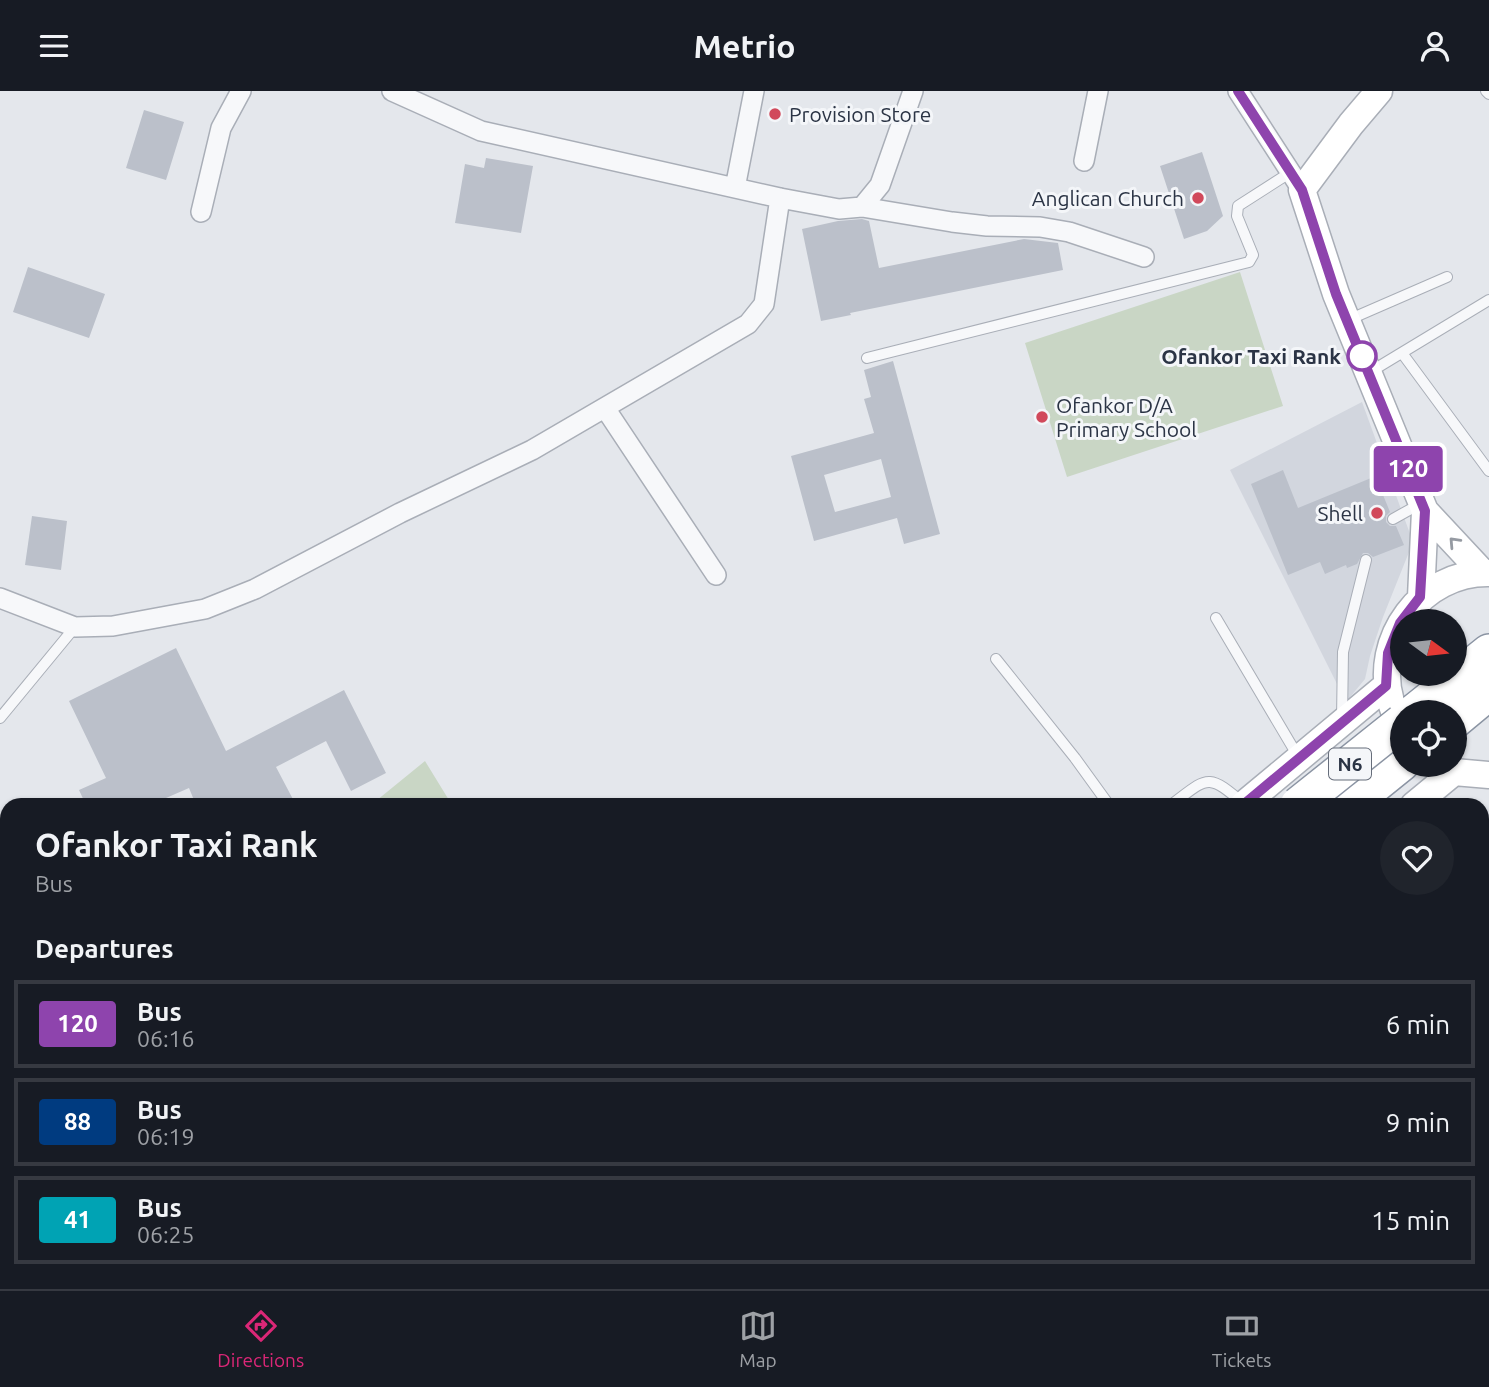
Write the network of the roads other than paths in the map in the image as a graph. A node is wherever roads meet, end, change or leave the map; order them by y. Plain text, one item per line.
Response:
1 (241, 91) edge
2 (392, 91) edge
3 (754, 91) edge
4 (913, 91) edge
5 (1098, 91) edge
6 (1238, 91) edge
7 (1379, 91) edge
8 (1084, 161) dead end
9 (1296, 181) junction
10 (735, 188) junction
11 (780, 198) junction
12 (862, 207) junction
13 (201, 212) dead end
14 (1144, 257) dead end
15 (1447, 277) dead end
16 (1489, 300) edge
17 (1348, 320) junction
18 (1402, 353) junction
19 (867, 358) dead end
20 (1369, 373) junction
21 (605, 408) junction
22 (1408, 467) junction
23 (1489, 471) edge
24 (1379, 483) dead end
25 (1423, 507) junction
26 (1393, 519) dead end
27 (1366, 560) dead end
28 (1486, 573) edge
29 (716, 575) dead end
30 (1420, 597) junction
31 (0, 598) edge
32 (1216, 618) dead end
33 (75, 627) junction
34 (1489, 652) edge
35 (996, 659) dead end
36 (1386, 686) junction
37 (1489, 692) edge
38 (1390, 700) edge
39 (1429, 700) edge
40 (1467, 710) edge
41 (0, 718) edge
42 (1342, 723) junction
43 (1390, 734) edge
44 (1299, 759) junction
45 (1467, 771) edge
46 (1390, 773) edge
47 (1489, 775) edge
48 (1439, 777) edge
49 (1104, 798) edge
50 (1180, 798) edge
51 (1236, 798) edge
52 (1252, 798) edge
53 (1307, 798) edge
54 (1359, 798) edge
55 (1420, 798) edge

1 - 13 street
2 - 10 street
3 - 10 street
4 - 12 street
5 - 8 street
6 - 9 street
7 - 9 main road
9 - 17 main road
9 - 19 lane
10 - 11 street
11 - 12 street
11 - 21 street
12 - 14 street
15 - 17 lane
16 - 18 lane
17 - 20 main road
18 - 20 lane
18 - 23 lane
20 - 22 main road
21 - 29 street
21 - 33 street
22 - 24 lane
22 - 25 main road
25 - 26 lane
28 -> 25 main road
25 - 30 main road
27 - 42 lane
28 - 30 main road
30 - 36 main road
31 - 33 street
32 - 44 lane
33 - 41 lane
34 - 39 highway
35 - 49 lane
36 - 38 main road
36 - 42 main road
37 - 40 highway
42 - 44 main road
43 - 53 highway, N6, bridge
44 - 52 main road
45 - 47 main road
46 - 54 highway, N6
48 - 55 main road
50 - 51 lane

